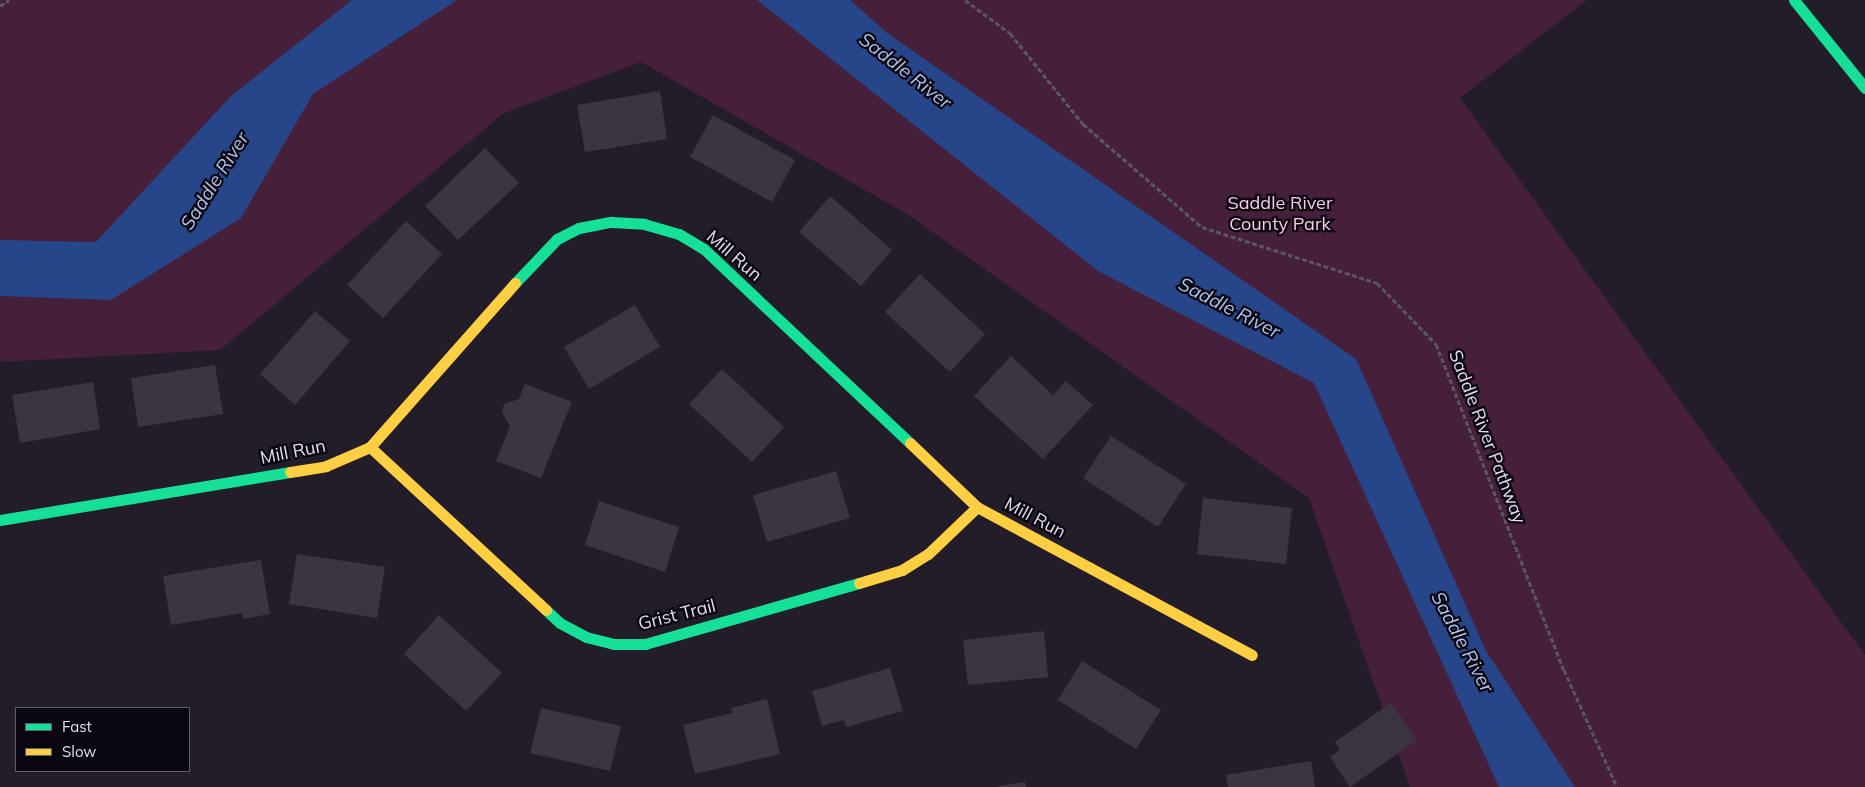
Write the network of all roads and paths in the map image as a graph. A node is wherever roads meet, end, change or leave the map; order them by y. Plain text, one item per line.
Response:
1 (9, 0) edge
2 (965, 0) edge
3 (1794, 0) edge
4 (0, 6) edge
5 (1865, 88) edge
6 (370, 447) junction
7 (977, 507) junction
8 (0, 520) edge
9 (1252, 655) dead end
10 (1617, 787) edge

1 - 4 path
2 - 10 path, Saddle River Pathway
3 - 5 street
6 - 7 street, Grist Trail
6 - 7 street, Mill Run
6 - 8 street, Mill Run
7 - 9 street, Mill Run

